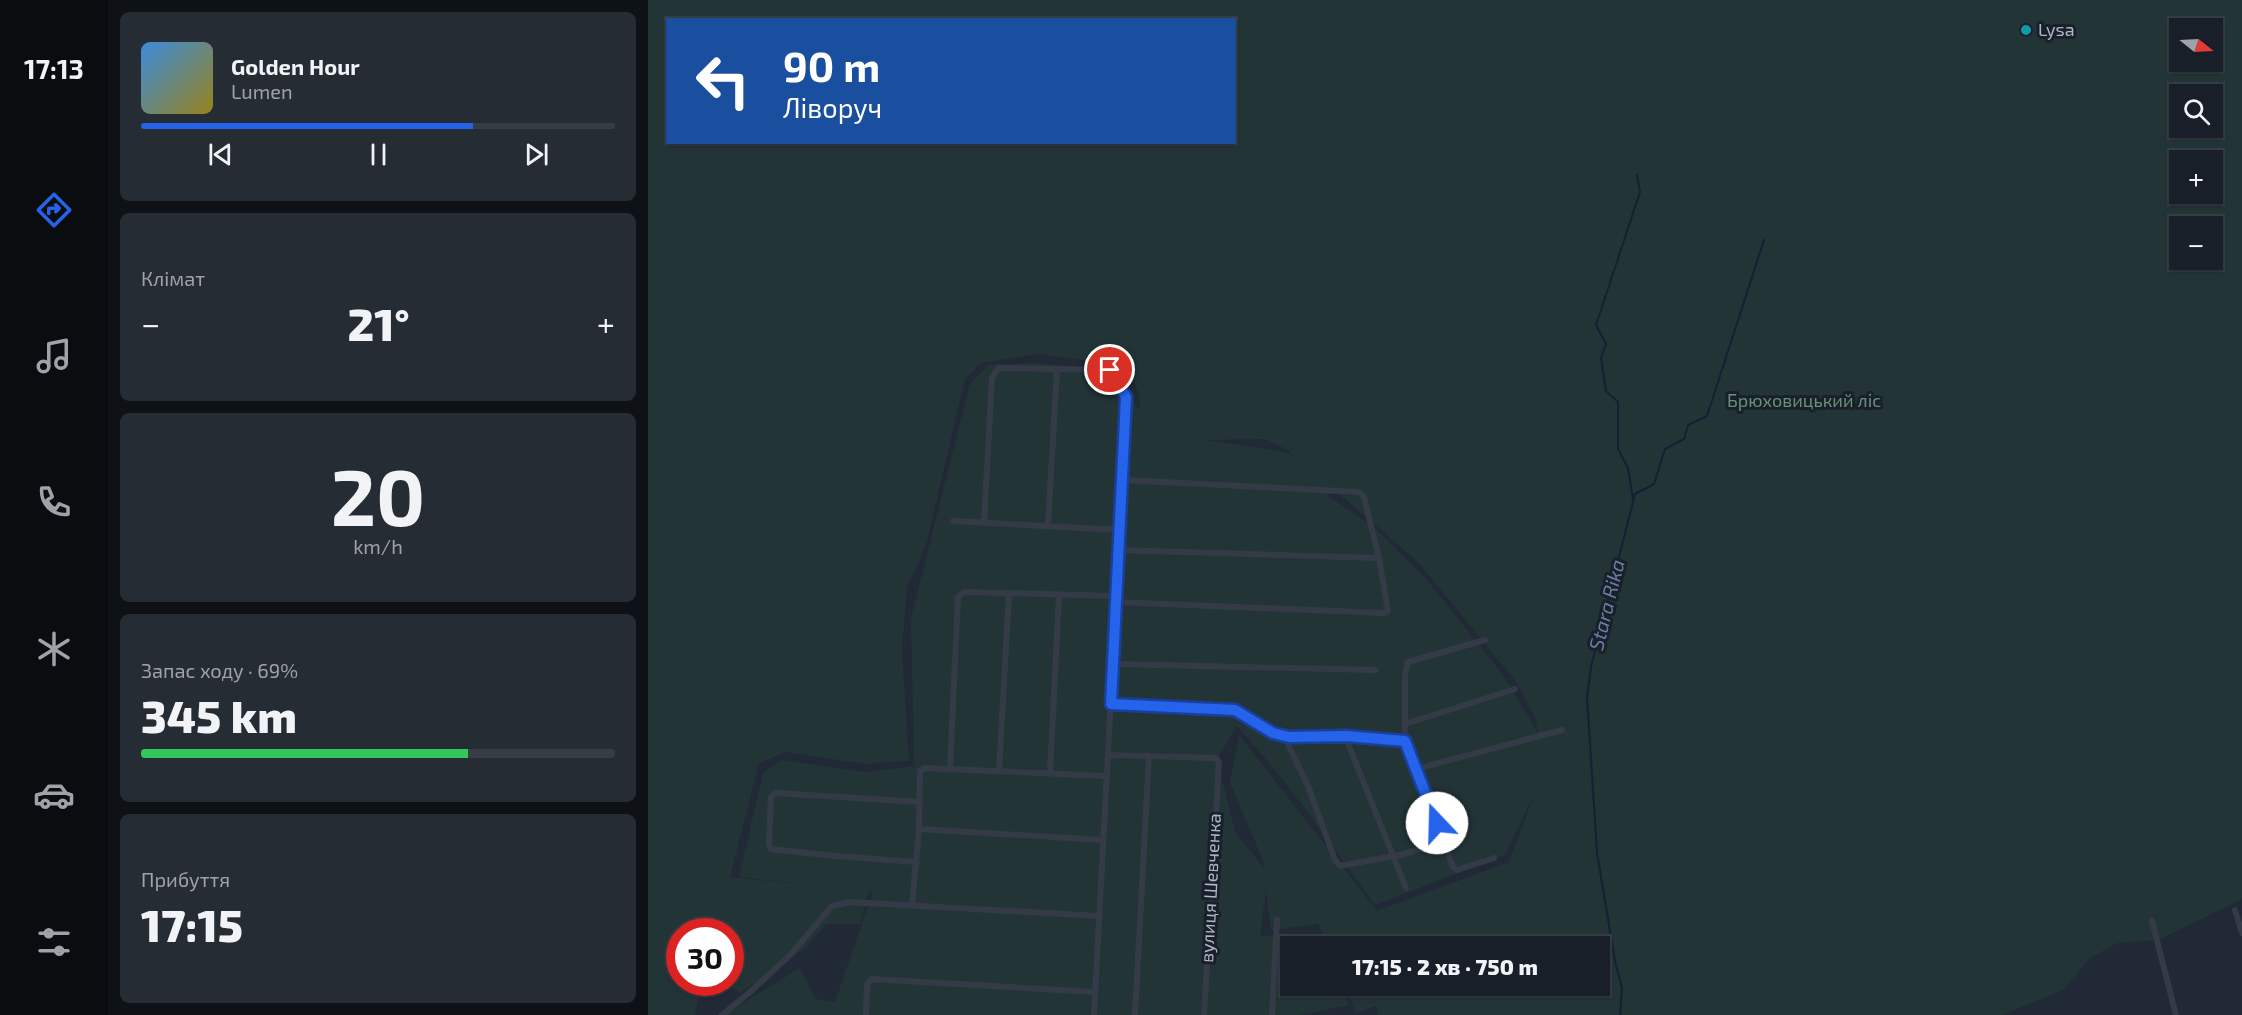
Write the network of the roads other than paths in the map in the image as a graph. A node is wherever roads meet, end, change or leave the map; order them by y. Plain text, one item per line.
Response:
1 (1057, 369) junction
2 (1122, 480) junction
3 (953, 521) dead end
4 (984, 523) junction
5 (1048, 526) junction
6 (1120, 530) junction
7 (1119, 550) junction
8 (1379, 558) junction
9 (1009, 594) junction
10 (1059, 596) junction
11 (1116, 599) junction
12 (1485, 640) dead end
13 (1113, 663) junction
14 (1376, 670) dead end
15 (1515, 689) dead end
16 (1111, 704) junction
17 (1405, 724) junction
18 (1562, 730) dead end
19 (1284, 736) junction
20 (1346, 736) junction
21 (1405, 741) junction
22 (1108, 755) junction
23 (1149, 756) junction
24 (950, 768) junction
25 (1416, 769) junction
26 (999, 771) junction
27 (1050, 773) junction
28 (1107, 776) junction
29 (920, 802) junction
30 (919, 829) junction
31 (1103, 840) junction
32 (1444, 842) junction
33 (1393, 856) junction
34 (1494, 858) dead end
35 (917, 862) junction
36 (1406, 888) dead end
37 (912, 905) junction
38 (2235, 910) dead end
39 (1099, 916) junction
40 (1277, 920) dead end
41 (2152, 921) dead end
42 (2242, 933) edge
43 (1095, 992) junction
44 (722, 1015) edge
45 (866, 1015) edge
46 (1094, 1015) edge
47 (1135, 1015) edge
48 (1204, 1015) edge
49 (1272, 1015) edge
50 (2176, 1015) edge

1 - 2 street
1 - 4 street
1 - 5 street
2 - 6 street
2 - 8 street
3 - 4 street
4 - 5 street
5 - 6 street
6 - 7 street
7 - 8 street
7 - 11 street
8 - 11 street
9 - 10 street
9 - 24 street
9 - 26 street
10 - 11 street
10 - 27 street
11 - 13 street
12 - 17 street
13 - 14 street
13 - 16 street
15 - 17 street
16 - 19 street
16 - 22 street
17 - 21 street
18 - 25 street
19 - 20 street
19 - 33 street
20 - 21 street
20 - 33 street
21 - 25 street
22 - 23 street
22 - 28 street
23 - 47 street
23 - 48 street, вулиця Шевченка
24 - 26 street
24 - 29 street
25 - 32 street
26 - 27 street
27 - 28 street
28 - 31 street
29 - 30 street
29 - 35 street
30 - 31 street
30 - 35 street
31 - 39 street
32 - 33 street
32 - 34 street
33 - 36 street
35 - 37 street
37 - 39 street
37 - 44 street
38 - 42 street
39 - 43 street
40 - 49 street
41 - 50 street
43 - 45 street
43 - 46 street

